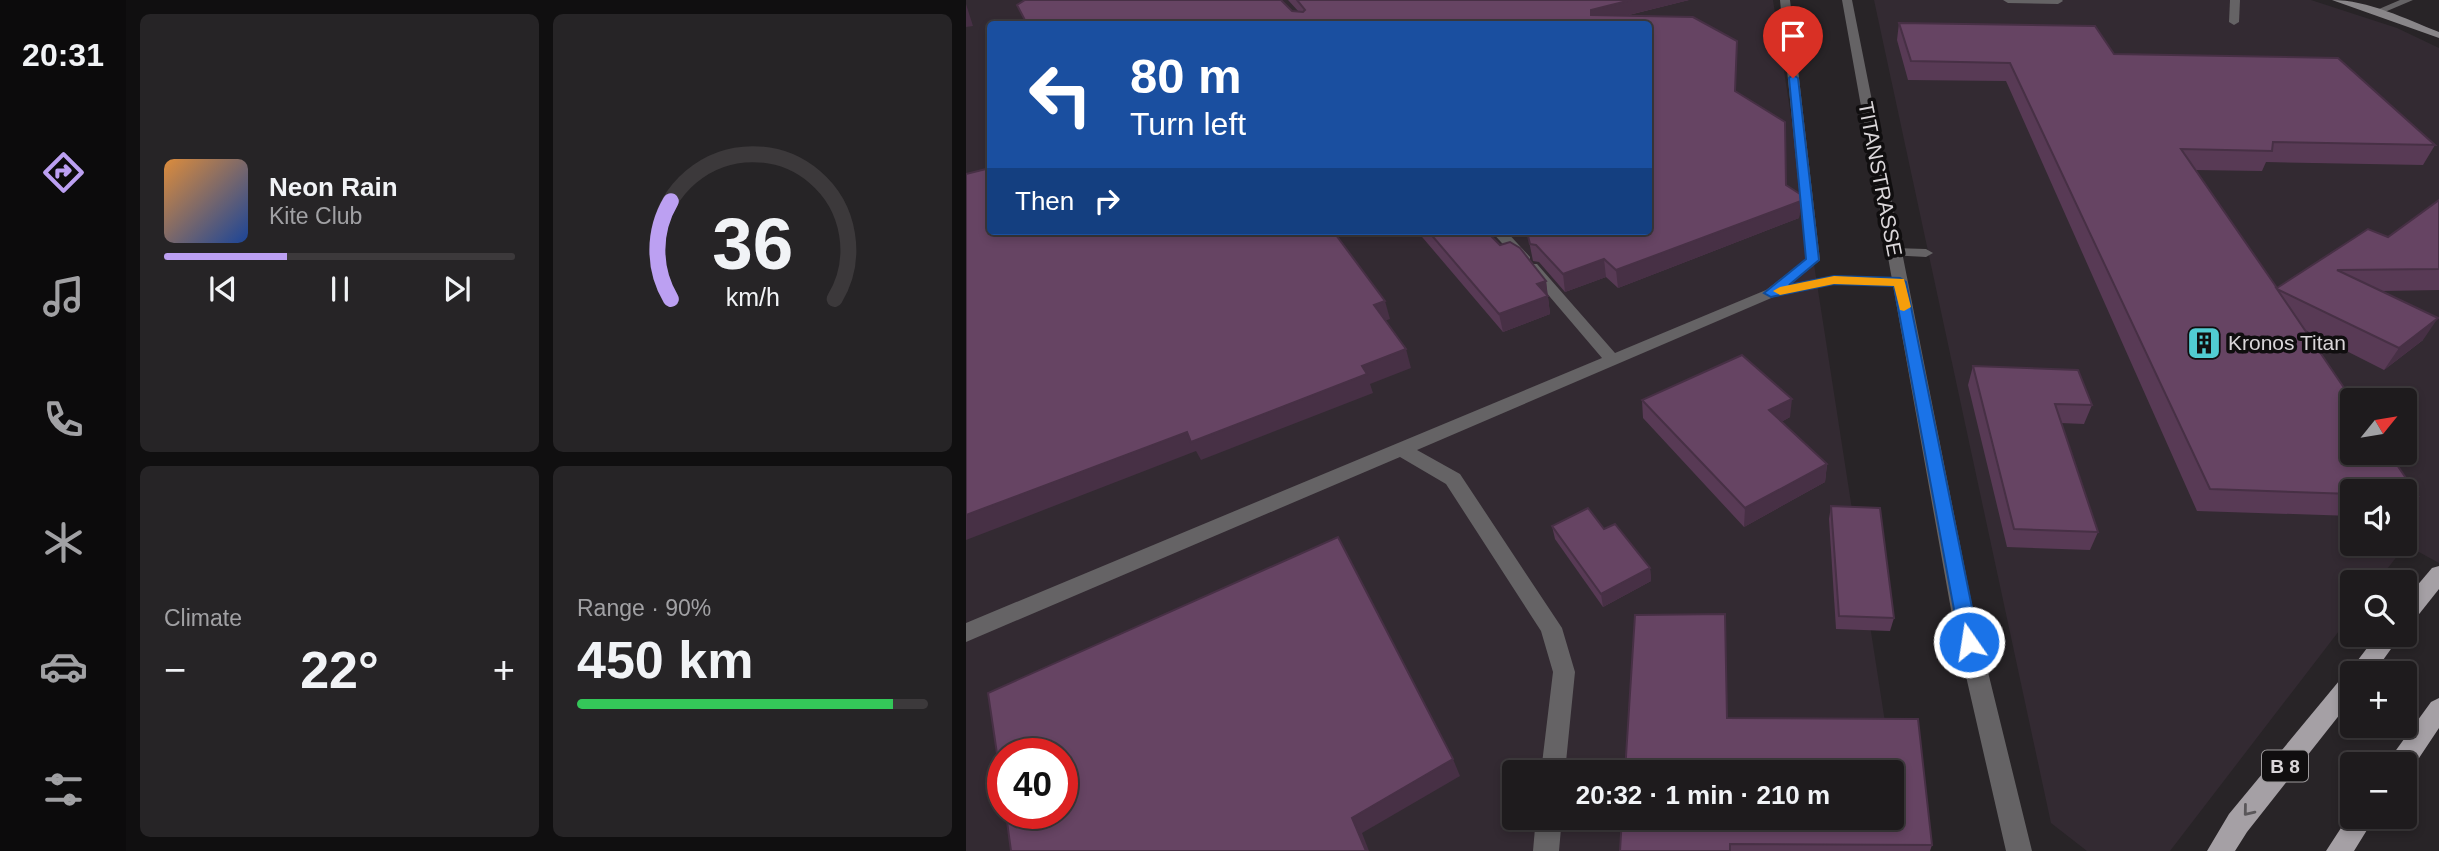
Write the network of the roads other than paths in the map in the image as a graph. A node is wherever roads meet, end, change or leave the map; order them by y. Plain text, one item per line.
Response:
1 (1785, 0) edge
2 (1847, 0) edge
3 (2008, 0) edge
4 (2235, 0) edge
5 (2337, 0) edge
6 (2367, 0) edge
7 (2408, 0) edge
8 (2058, 1) edge
9 (2390, 8) junction
10 (2377, 12) junction
11 (2234, 22) dead end
12 (2439, 24) edge
13 (2439, 34) edge
14 (1502, 235) edge
15 (1894, 252) junction
16 (1926, 253) dead end
17 (1900, 282) junction
18 (1771, 293) junction
19 (1613, 360) junction
20 (1402, 450) junction
21 (2439, 574) edge
22 (2417, 601) edge
23 (966, 633) edge
24 (2380, 647) edge
25 (2369, 661) edge
26 (2340, 697) edge
27 (2439, 709) edge
28 (2409, 752) edge
29 (1554, 760) edge
30 (2355, 829) edge
31 (1548, 830) edge
32 (1546, 851) edge
33 (2019, 851) edge
34 (2220, 851) edge
35 (2339, 851) edge

1 - 18 street
2 - 15 street, TITANSTRASSE
3 - 8 street
4 - 11 street
5 - 10 main road
6 - 9 main road
7 - 9 street
9 - 10 street
9 - 12 main road
10 - 13 main road
14 - 19 street
15 - 16 street
15 - 17 street, TITANSTRASSE
17 - 18 street
17 - 33 street, TITANSTRASSE
18 - 19 street
19 - 20 street
20 - 23 street
20 - 29 street
21 - 22 main road
24 - 25 main road
26 -> 34 main road, B 8
27 - 28 main road
30 - 35 main road
31 - 32 street

